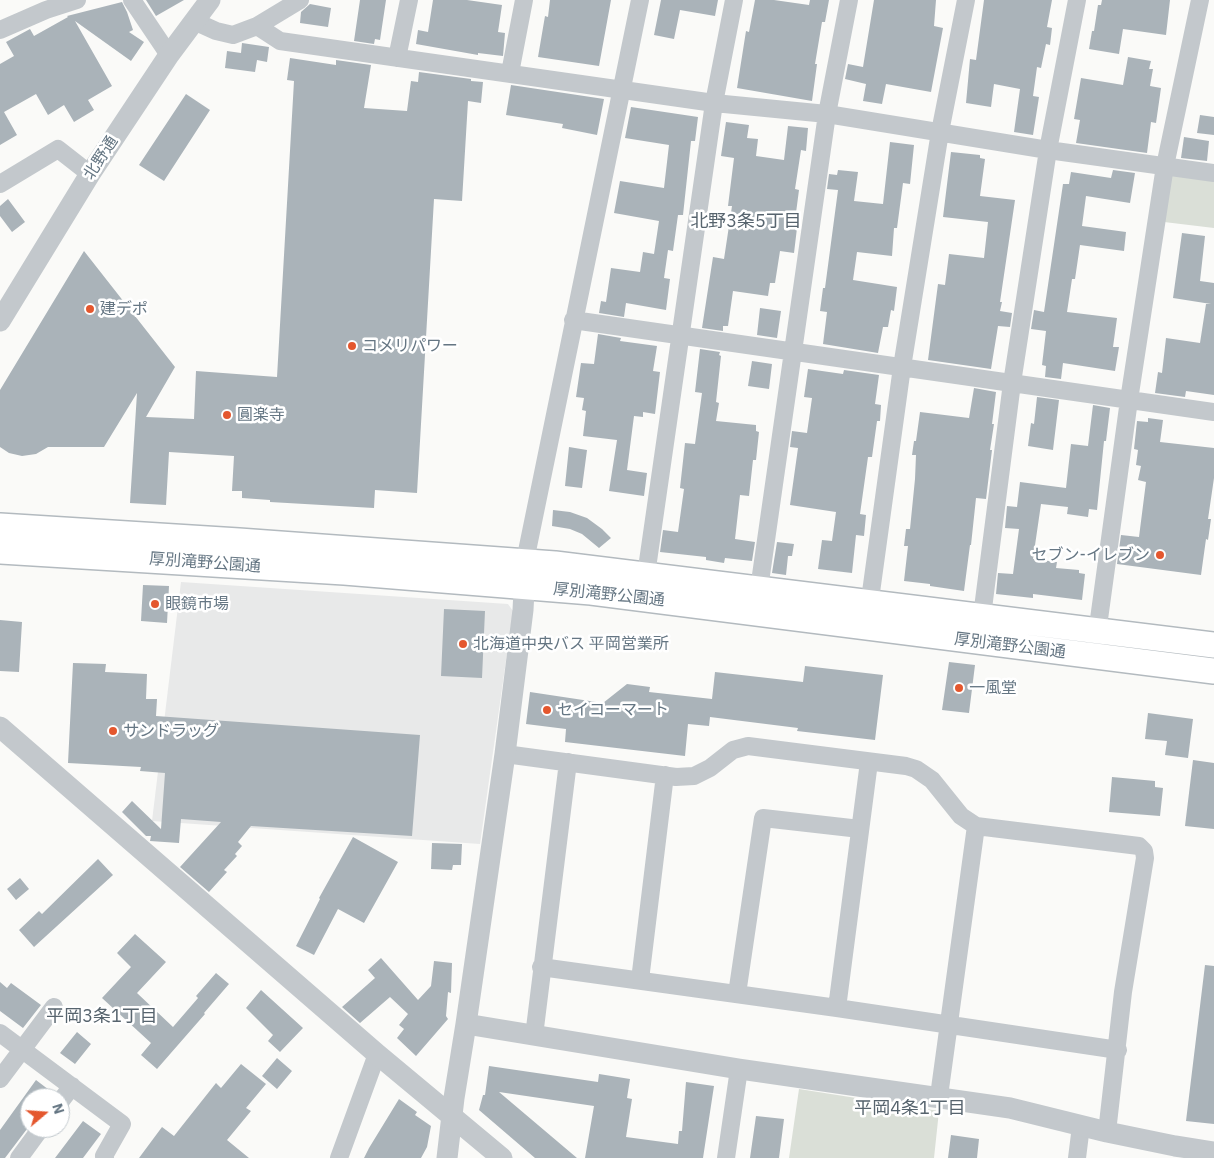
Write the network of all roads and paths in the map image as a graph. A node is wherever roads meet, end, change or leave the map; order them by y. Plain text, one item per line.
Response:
1 (77, 0) edge
2 (132, 0) edge
3 (210, 0) edge
4 (300, 0) edge
5 (409, 0) edge
6 (524, 0) edge
7 (640, 0) edge
8 (734, 0) edge
9 (849, 0) edge
10 (966, 0) edge
11 (1077, 0) edge
12 (1200, 0) edge
13 (44, 5) edge
14 (194, 22) junction
15 (257, 26) junction
16 (0, 30) edge
17 (169, 55) junction
18 (397, 58) junction
19 (510, 73) junction
20 (622, 90) junction
21 (714, 103) junction
22 (827, 114) junction
23 (940, 132) junction
24 (1048, 150) junction
25 (1165, 166) junction
26 (1214, 173) edge
27 (90, 174) junction
28 (0, 184) edge
29 (573, 320) junction
30 (0, 322) edge
31 (680, 336) junction
32 (793, 352) junction
33 (902, 367) junction
34 (1012, 383) junction
35 (1129, 400) junction
36 (1214, 412) edge
37 (0, 526) edge
38 (0, 551) edge
39 (425, 554) junction
40 (525, 561) junction
41 (646, 575) junction
42 (424, 578) junction
43 (524, 586) junction
44 (759, 589) junction
45 (869, 603) junction
46 (982, 616) junction
47 (867, 628) junction
48 (1098, 631) junction
49 (1214, 645) edge
50 (1093, 656) junction
51 (1214, 670) edge
52 (0, 727) edge
53 (505, 754) junction
54 (568, 762) junction
55 (869, 762) junction
56 (665, 775) junction
57 (976, 826) junction
58 (860, 829) junction
59 (541, 967) junction
60 (640, 980) junction
61 (737, 994) junction
62 (54, 1007) dead end
63 (837, 1008) junction
64 (466, 1024) junction
65 (949, 1026) junction
66 (0, 1033) edge
67 (534, 1036) junction
68 (21, 1049) junction
69 (1118, 1050) junction
70 (377, 1054) junction
71 (738, 1069) junction
72 (0, 1079) edge
73 (72, 1086) junction
74 (70, 1089) edge
75 (939, 1096) junction
76 (452, 1115) junction
77 (1081, 1126) junction
78 (1107, 1132) junction
79 (34, 1138) edge
80 (1174, 1152) edge
81 (1214, 1152) edge
82 (19, 1158) edge
83 (106, 1158) edge
84 (339, 1158) edge
85 (447, 1158) edge
86 (502, 1158) edge
87 (726, 1158) edge
88 (1076, 1158) edge

1 - 13 street
2 - 17 street
3 - 14 street, 北野通
4 - 15 street
5 - 18 street
6 - 19 street
7 - 20 street
8 - 21 street
9 - 22 street
10 - 23 street
11 - 24 street
12 - 25 street
13 - 16 street
14 - 15 street
14 - 17 street, 北野通
15 - 18 street
17 - 27 street, 北野通
18 - 19 street
19 - 20 street
20 - 21 street
20 - 29 street
21 - 22 street
21 - 31 street
22 - 23 street
22 - 32 street
23 - 24 street
23 - 33 street
24 - 25 street
24 - 34 street
25 - 26 street
25 - 35 street
27 - 28 street
27 - 30 street, 北野通
29 - 31 street
29 - 40 street
31 - 32 street
31 - 41 street
32 - 33 street
32 - 44 street
33 - 34 street
33 - 45 street
34 - 35 street
34 - 46 street
35 - 36 street
35 - 48 street
37 - 39 main road, 厚別滝野公園通
38 - 42 main road, 厚別滝野公園通
39 - 40 main road, 厚別滝野公園通
39 - 42 main road
40 - 41 main road, 厚別滝野公園通
40 - 43 street
41 - 44 main road, 厚別滝野公園通
42 - 43 main road, 厚別滝野公園通
43 - 47 main road, 厚別滝野公園通
43 - 53 street
44 - 45 main road, 厚別滝野公園通
45 - 46 main road, 厚別滝野公園通
45 - 47 street
46 - 48 main road, 厚別滝野公園通
47 - 50 main road, 厚別滝野公園通
48 - 49 main road, 厚別滝野公園通
48 - 50 street
50 - 51 main road, 厚別滝野公園通
52 - 70 street
53 - 54 street
53 - 64 street
54 - 56 street
54 - 59 street
55 - 56 street
55 - 57 street
55 - 58 street
56 - 60 street
57 - 65 street
57 - 69 street
58 - 61 street
58 - 63 street
59 - 60 street
59 - 67 street
60 - 61 street
61 - 63 street
62 - 68 street
63 - 65 street
64 - 67 street
64 - 76 street
65 - 69 street
65 - 75 street
66 - 68 street
67 - 71 street
68 - 72 street
68 - 73 street
69 - 78 street
70 - 76 street
70 - 84 street
71 - 75 street
71 - 87 street
73 - 74 street
73 - 83 street
75 - 77 street
76 - 85 street
76 - 86 street
77 - 78 street
77 - 88 street
78 - 80 street
79 - 82 street
80 - 81 street

